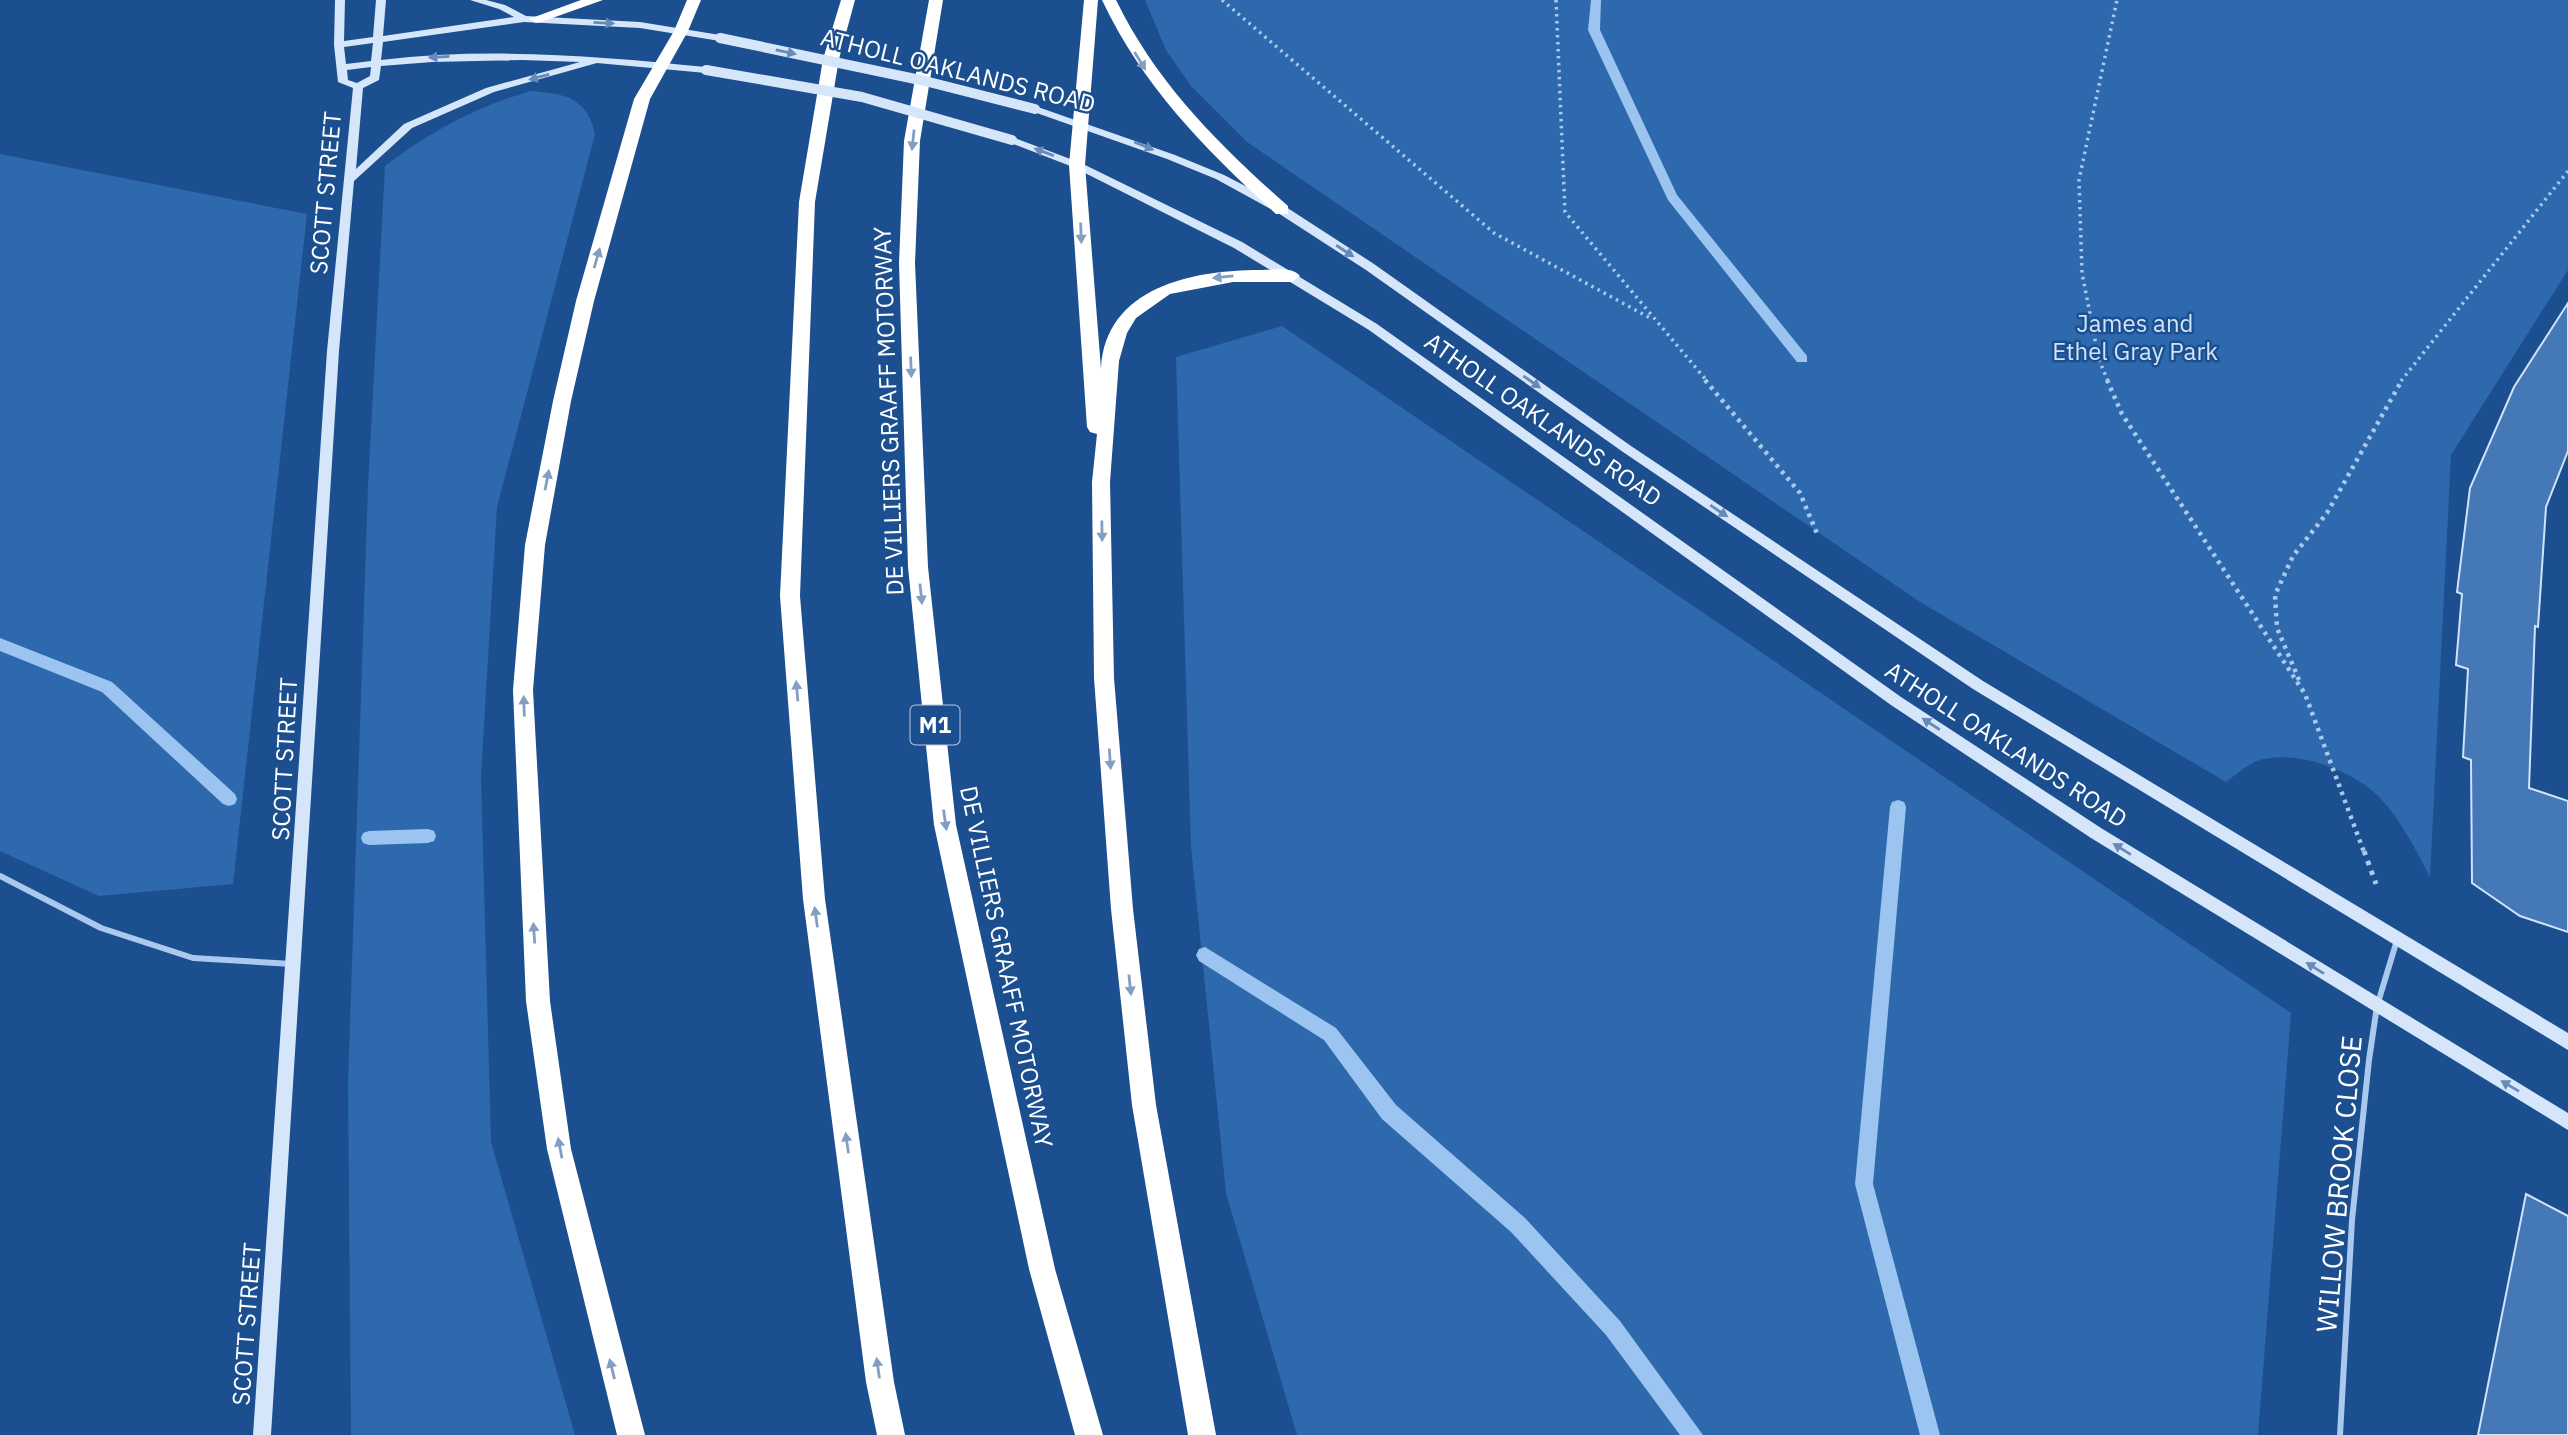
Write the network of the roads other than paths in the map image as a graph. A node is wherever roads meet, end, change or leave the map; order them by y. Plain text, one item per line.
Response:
1 (340, 0) edge
2 (381, 0) edge
3 (475, 0) edge
4 (596, 0) edge
5 (694, 0) edge
6 (848, 0) edge
7 (936, 0) edge
8 (1091, 0) edge
9 (1109, 0) edge
10 (530, 19) junction
11 (681, 31) junction
12 (380, 38) junction
13 (339, 45) junction
14 (605, 59) junction
15 (378, 62) junction
16 (660, 65) junction
17 (341, 68) junction
18 (358, 86) junction
19 (1080, 123) junction
20 (1077, 165) junction
21 (352, 178) junction
22 (1282, 210) junction
23 (1292, 276) junction
24 (1101, 482) junction
25 (0, 876) edge
26 (2397, 940) junction
27 (296, 964) junction
28 (2377, 1006) junction
29 (2568, 1042) edge
30 (2568, 1122) edge
31 (262, 1435) edge
32 (631, 1435) edge
33 (891, 1435) edge
34 (1089, 1435) edge
35 (1202, 1435) edge
36 (2340, 1435) edge

1 - 13 street
2 - 12 street
3 - 10 street
4 - 10 highway
5 - 11 highway
33 -> 6 highway
7 -> 34 highway, DE VILLIERS GRAAFF MOTORWAY / M1
8 - 19 highway
9 -> 22 highway
10 -> 11 street, ATHOLL OAKLANDS ROAD
10 - 12 street, ATHOLL OAKLANDS ROAD
11 - 16 highway
11 -> 19 street, ATHOLL OAKLANDS ROAD, bridge
12 - 13 street, ATHOLL OAKLANDS ROAD
12 - 15 street
13 - 17 street
14 -> 15 street, ATHOLL OAKLANDS ROAD
14 - 16 street, ATHOLL OAKLANDS ROAD
14 -> 21 street
15 - 17 street, ATHOLL OAKLANDS ROAD
15 - 18 street, SCOTT STREET
20 -> 16 street, ATHOLL OAKLANDS ROAD, bridge
32 -> 16 highway
17 - 18 street, SCOTT STREET
18 - 21 street, SCOTT STREET
19 - 20 highway
19 -> 22 street, ATHOLL OAKLANDS ROAD
20 - 23 street, ATHOLL OAKLANDS ROAD
20 -> 24 highway
21 - 27 street, SCOTT STREET
22 -> 26 street, ATHOLL OAKLANDS ROAD
23 -> 24 highway
28 -> 23 street, ATHOLL OAKLANDS ROAD
24 -> 35 highway
25 - 27 lane
26 - 28 lane, WILLOW BROOK CLOSE
26 - 29 street, ATHOLL OAKLANDS ROAD
27 - 31 street, SCOTT STREET
30 -> 28 street, ATHOLL OAKLANDS ROAD
28 - 36 lane, WILLOW BROOK CLOSE

